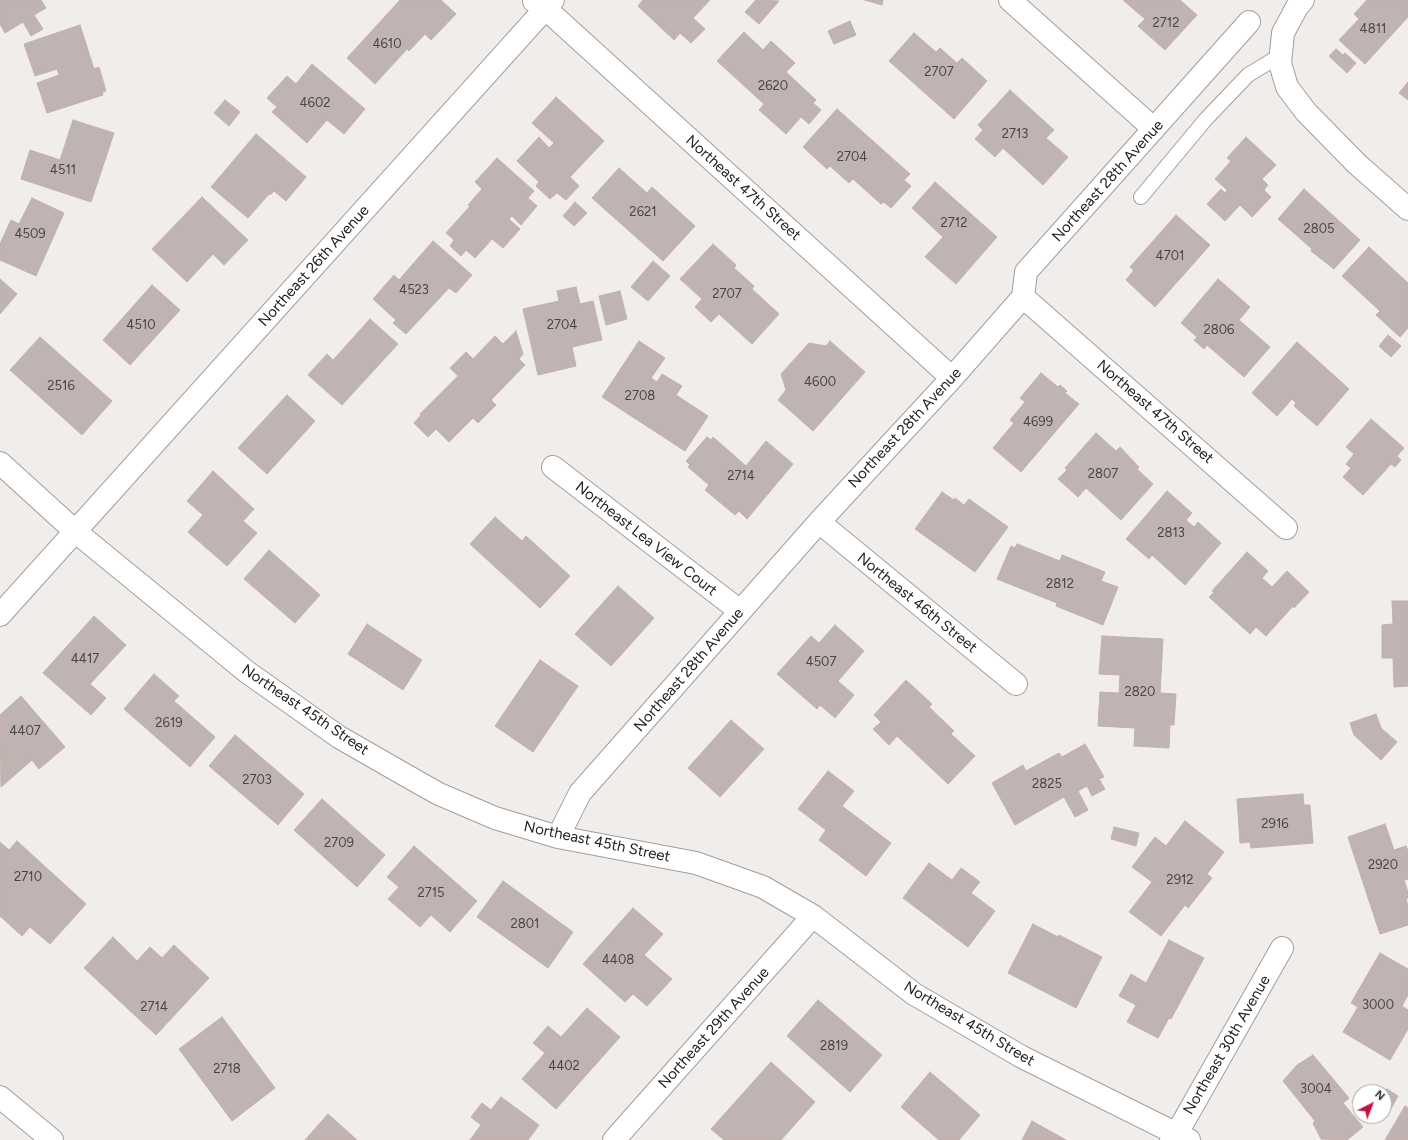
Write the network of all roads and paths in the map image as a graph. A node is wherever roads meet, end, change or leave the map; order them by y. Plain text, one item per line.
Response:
1 (1010, 0) edge
2 (1303, 0) edge
3 (543, 3) edge
4 (1249, 22) dead end
5 (1281, 59) junction
6 (1154, 129) junction
7 (1141, 197) dead end
8 (1408, 209) edge
9 (1023, 297) junction
10 (952, 378) junction
11 (0, 463) edge
12 (553, 467) dead end
13 (819, 522) junction
14 (1286, 528) dead end
15 (76, 532) junction
16 (740, 611) junction
17 (0, 615) edge
18 (1016, 684) dead end
19 (558, 837) junction
20 (814, 916) junction
21 (1282, 948) dead end
22 (0, 1097) edge
23 (1179, 1138) edge
24 (52, 1140) edge
25 (614, 1140) edge

1 - 6 street
2 - 5 street
3 - 10 street, Northeast 47th Street
3 - 15 street, Northeast 26th Avenue
4 - 6 street, Northeast 28th Avenue
5 - 7 lane
5 - 8 street
6 - 9 street, Northeast 28th Avenue
9 - 10 street, Northeast 28th Avenue
9 - 14 street, Northeast 47th Street
10 - 13 street, Northeast 28th Avenue
11 - 15 street, Northeast 45th Street
12 - 16 street, Northeast Lea View Court
13 - 16 street, Northeast 28th Avenue
13 - 18 street, Northeast 46th Street
15 - 17 street, Northeast 26th Avenue
15 - 19 street, Northeast 45th Street
16 - 19 street, Northeast 28th Avenue
19 - 20 street, Northeast 45th Street
20 - 23 street, Northeast 45th Street
20 - 25 street, Northeast 29th Avenue
21 - 23 street, Northeast 30th Avenue
22 - 24 street

